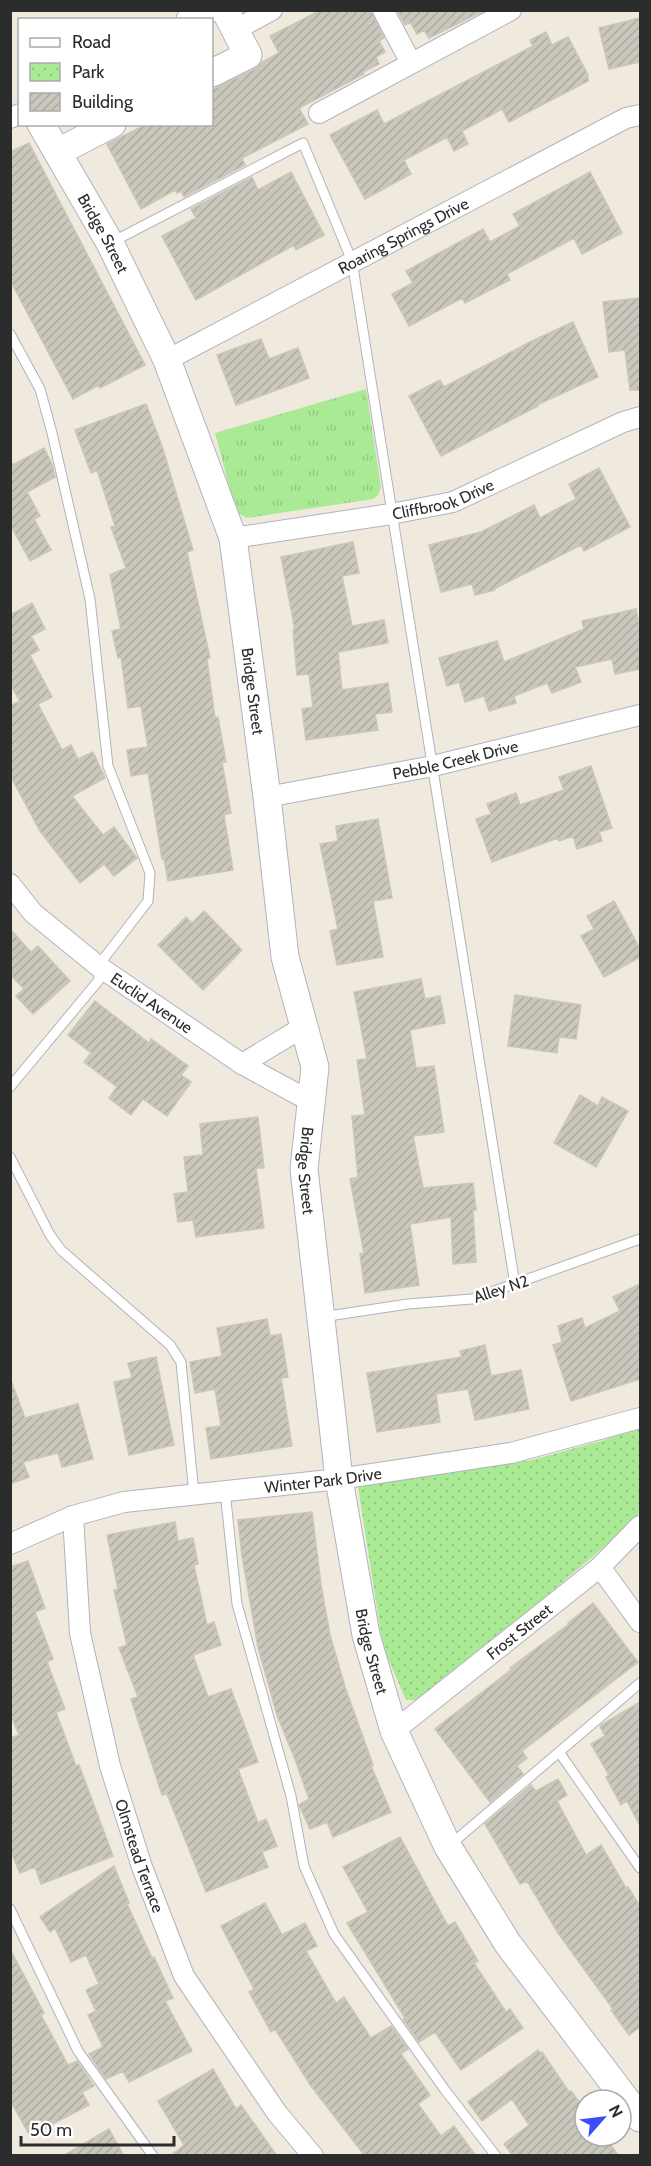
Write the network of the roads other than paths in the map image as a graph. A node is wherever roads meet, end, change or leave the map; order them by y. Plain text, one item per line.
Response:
1 (272, 10) edge
2 (383, 10) edge
3 (511, 10) edge
4 (230, 20) edge
5 (411, 63) junction
6 (213, 73) edge
7 (320, 113) dead end
8 (640, 115) edge
9 (42, 126) edge
10 (108, 126) edge
11 (58, 152) junction
12 (110, 243) junction
13 (352, 261) junction
14 (10, 334) edge
15 (167, 360) junction
16 (640, 417) edge
17 (391, 514) junction
18 (233, 538) junction
19 (640, 715) edge
20 (433, 766) junction
21 (267, 797) junction
22 (10, 884) edge
23 (98, 966) junction
24 (305, 1026) junction
25 (242, 1064) junction
26 (10, 1087) edge
27 (310, 1101) junction
28 (10, 1157) edge
29 (640, 1239) edge
30 (515, 1285) junction
31 (320, 1317) junction
32 (640, 1418) edge
33 (339, 1479) junction
34 (225, 1491) junction
35 (195, 1494) junction
36 (73, 1516) junction
37 (640, 1526) edge
38 (10, 1544) edge
39 (600, 1567) junction
40 (640, 1622) edge
41 (640, 1683) edge
42 (394, 1731) junction
43 (559, 1752) junction
44 (448, 1847) junction
45 (640, 1868) edge
46 (10, 1910) edge
47 (640, 2118) edge
48 (153, 2156) edge
49 (313, 2156) edge
50 (496, 2156) edge

1 - 4 street
2 - 5 street
3 - 5 street
4 - 6 street
5 - 7 street
8 - 13 street, Roaring Springs Drive
9 - 11 street, Bridge Street
10 - 11 street
11 - 12 street, Bridge Street
12 - 13 lane
12 - 15 street, Bridge Street
13 - 15 street, Roaring Springs Drive
13 - 17 lane
14 - 23 lane
15 - 18 street, Bridge Street
16 - 17 street, Cliffbrook Drive
17 - 18 street, Cliffbrook Drive
17 - 20 lane
18 - 21 street, Bridge Street
19 - 20 street, Pebble Creek Drive
20 - 21 street, Pebble Creek Drive
20 - 30 lane
21 - 24 street, Bridge Street
22 - 23 street, Euclid Avenue
23 - 25 street, Euclid Avenue
23 - 26 lane
24 - 25 street
24 - 27 street, Bridge Street
25 - 27 street, Euclid Avenue
27 - 31 street, Bridge Street
28 - 35 lane
29 - 30 lane, Alley N2
30 - 31 lane, Alley N2
31 - 33 street, Bridge Street
32 - 33 street, Winter Park Drive
33 - 34 street, Winter Park Drive
33 - 42 street, Bridge Street
34 - 35 street, Winter Park Drive
34 - 50 lane
35 - 36 street, Winter Park Drive
36 - 38 street, Winter Park Drive
36 - 49 street, Olmstead Terrace
37 - 39 street, Frost Street
39 - 40 street
39 - 42 street, Frost Street
41 - 43 lane
42 - 44 street, Bridge Street
43 - 44 lane
43 - 45 lane
44 - 47 street, Bridge Street
46 - 48 lane

